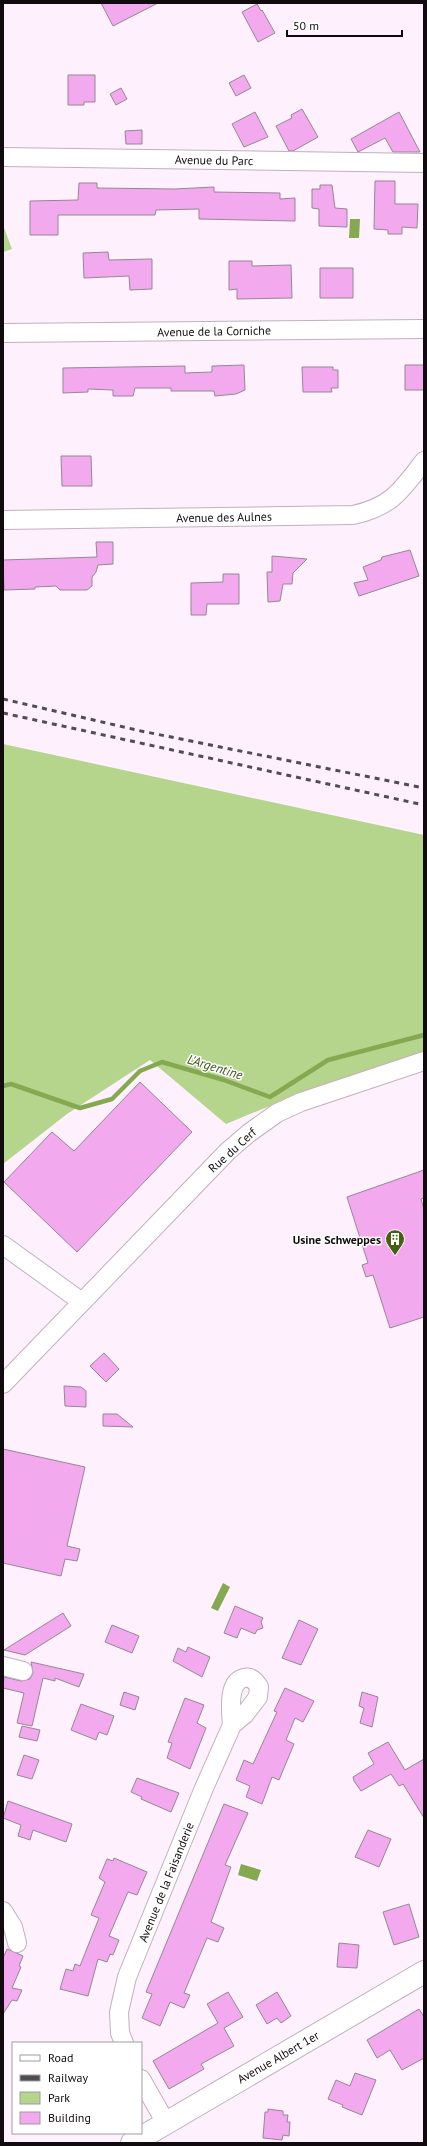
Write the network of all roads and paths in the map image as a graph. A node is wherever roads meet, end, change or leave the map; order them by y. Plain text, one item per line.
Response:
1 (3, 157) edge
2 (424, 163) edge
3 (424, 329) edge
4 (3, 333) edge
5 (424, 462) edge
6 (3, 520) edge
7 (424, 1061) edge
8 (3, 1245) edge
9 (82, 1302) junction
10 (3, 1384) edge
11 (3, 1666) edge
12 (23, 1671) dead end
13 (232, 1725) dead end
14 (3, 1911) edge
15 (17, 1944) dead end
16 (424, 1972) edge
17 (124, 2042) edge
18 (142, 2081) edge
19 (166, 2123) junction
20 (132, 2143) edge

1 - 2 street, Avenue du Parc
3 - 4 street, Avenue de la Corniche
5 - 6 street, Avenue des Aulnes
7 - 9 street, Rue du Cerf
8 - 9 street
9 - 10 street, Rue du Cerf
11 - 12 street
13 - 17 street, Avenue de la Faisanderie
14 - 15 street
16 - 19 main road, Avenue Albert 1er
18 - 19 street
19 - 20 main road, Avenue Albert 1er

